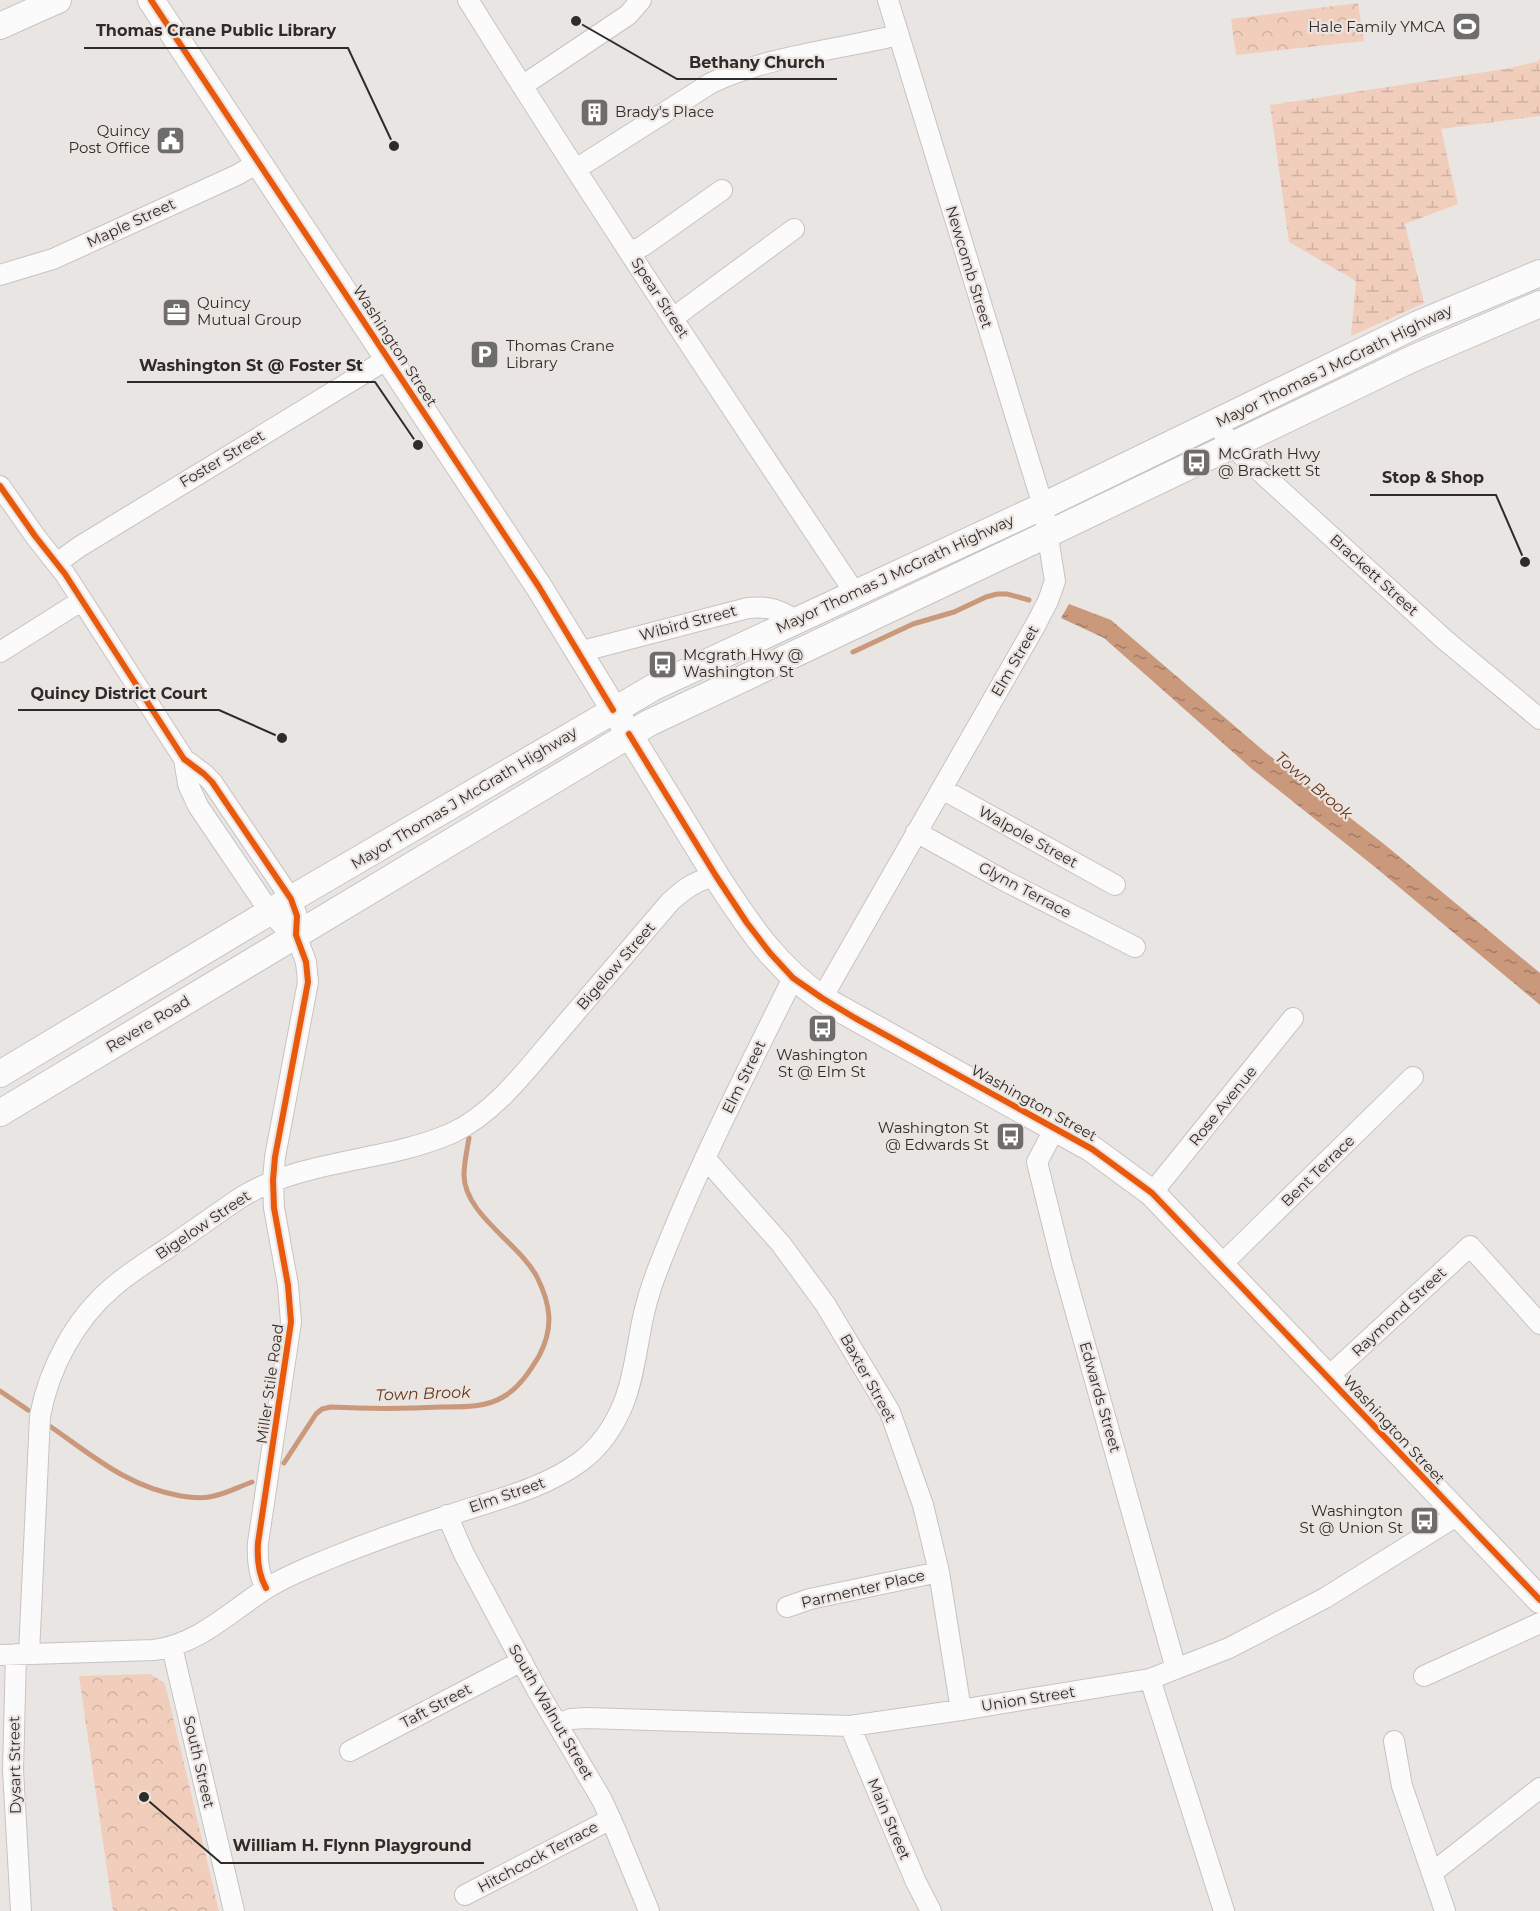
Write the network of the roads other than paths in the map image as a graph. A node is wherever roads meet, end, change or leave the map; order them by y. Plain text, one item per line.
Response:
1 (58, 0) edge
2 (151, 0) edge
3 (468, 0) edge
4 (641, 0) edge
5 (888, 0) edge
6 (0, 26) edge
7 (898, 35) junction
8 (522, 86) junction
9 (259, 162) junction
10 (576, 169) junction
11 (722, 190) dead end
12 (794, 230) dead end
13 (630, 252) junction
14 (1540, 273) edge
15 (0, 275) edge
16 (1540, 304) edge
17 (673, 318) junction
18 (388, 358) junction
19 (1216, 423) junction
20 (1232, 446) junction
21 (0, 486) edge
22 (1043, 507) junction
23 (1048, 534) junction
24 (57, 563) junction
25 (855, 593) junction
26 (81, 601) junction
27 (796, 620) junction
28 (0, 652) edge
29 (579, 652) junction
30 (613, 710) junction
31 (1540, 719) edge
32 (628, 734) junction
33 (942, 789) junction
34 (916, 832) junction
35 (716, 876) junction
36 (1115, 885) dead end
37 (280, 906) junction
38 (296, 935) junction
39 (1135, 947) dead end
40 (793, 978) junction
41 (822, 998) junction
42 (1293, 1018) dead end
43 (0, 1074) edge
44 (1413, 1077) dead end
45 (0, 1113) edge
46 (1055, 1128) junction
47 (705, 1158) junction
48 (273, 1180) junction
49 (1152, 1193) junction
50 (1222, 1264) junction
51 (1540, 1324) edge
52 (1328, 1377) junction
53 (447, 1515) junction
54 (1458, 1515) junction
55 (939, 1572) junction
56 (266, 1588) junction
57 (1540, 1600) edge
58 (787, 1607) dead end
59 (1540, 1623) edge
60 (172, 1647) junction
61 (15, 1654) edge
62 (522, 1661) junction
63 (1176, 1669) junction
64 (1424, 1676) dead end
65 (1149, 1679) junction
66 (961, 1710) junction
67 (557, 1724) junction
68 (850, 1726) junction
69 (1394, 1741) dead end
70 (350, 1751) dead end
71 (1540, 1788) edge
72 (611, 1819) junction
73 (1432, 1873) junction
74 (465, 1895) dead end
75 (21, 1911) edge
76 (234, 1911) edge
77 (649, 1911) edge
78 (931, 1911) edge
79 (1224, 1911) edge
80 (1445, 1911) edge

1 - 6 main road
2 - 9 main road, Washington Street
3 - 8 street, Spear Street
4 - 8 street
5 - 7 street, Newcomb Street
7 - 10 street
7 - 22 street, Newcomb Street
8 - 10 street, Spear Street
9 - 15 street, Maple Street
9 - 18 main road, Washington Street
10 - 13 street, Spear Street
11 - 13 street
12 - 17 street
13 - 17 street, Spear Street
14 - 19 main road, Mayor Thomas J McGrath Highway
16 - 20 main road, Mayor Thomas J McGrath Highway
17 - 25 street, Spear Street
18 - 24 street, Foster Street
18 - 29 main road, Washington Street
19 - 20 street, Brackett Street
19 - 22 main road, Mayor Thomas J McGrath Highway
20 - 23 main road, Mayor Thomas J McGrath Highway
20 - 31 street, Brackett Street
21 - 24 street
22 - 23 street, Newcomb Street
22 - 25 main road, Mayor Thomas J McGrath Highway
23 - 32 main road, Mayor Thomas J McGrath Highway
23 - 33 street, Elm Street
24 - 26 street
25 - 27 main road, Mayor Thomas J McGrath Highway
26 - 28 street
26 - 37 street
27 - 29 street, Wibird Street
27 - 30 main road, Mayor Thomas J McGrath Highway
29 - 30 main road, Washington Street
30 - 32 main road, Washington Street
30 - 37 main road, Mayor Thomas J McGrath Highway
32 - 35 main road, Washington Street
32 - 38 main road, Mayor Thomas J McGrath Highway
33 - 34 street, Elm Street
33 - 36 street, Walpole Street
34 - 39 street, Glynn Terrace
34 - 41 street, Elm Street
35 - 40 main road, Washington Street
35 - 48 street, Bigelow Street
37 - 38 street
37 - 43 main road
38 - 45 main road, Revere Road
38 - 48 street, Miller Stile Road
40 - 41 main road, Washington Street
40 - 47 street, Elm Street
41 - 46 main road, Washington Street
42 - 49 street, Rose Avenue
44 - 50 street, Bent Terrace
46 - 49 main road, Washington Street
46 - 63 street, Edwards Street
47 - 53 street, Elm Street
47 - 55 street, Baxter Street
48 - 56 street, Miller Stile Road
48 - 61 street, Bigelow Street
49 - 50 main road, Washington Street
50 - 52 main road, Washington Street
51 - 52 street, Raymond Street
52 - 54 main road, Washington Street
53 - 56 street, Elm Street
53 - 62 street, South Walnut Street
54 - 57 main road, Washington Street
54 - 63 street, Union Street
55 - 58 street, Parmenter Place
55 - 66 street, Baxter Street
56 - 60 street, Elm Street
59 - 64 street
60 - 61 street, Elm Street
60 - 76 street, South Street
61 - 75 street, Dysart Street
62 - 67 street, South Walnut Street
62 - 70 street, Taft Street
63 - 65 street, Union Street
65 - 66 street, Union Street
65 - 79 street
66 - 68 street, Union Street
67 - 68 street, Union Street
67 - 72 street, South Walnut Street
68 - 78 street, Main Street
69 - 73 street
71 - 73 street
72 - 74 street, Hitchcock Terrace
72 - 77 street, South Walnut Street
73 - 80 street

